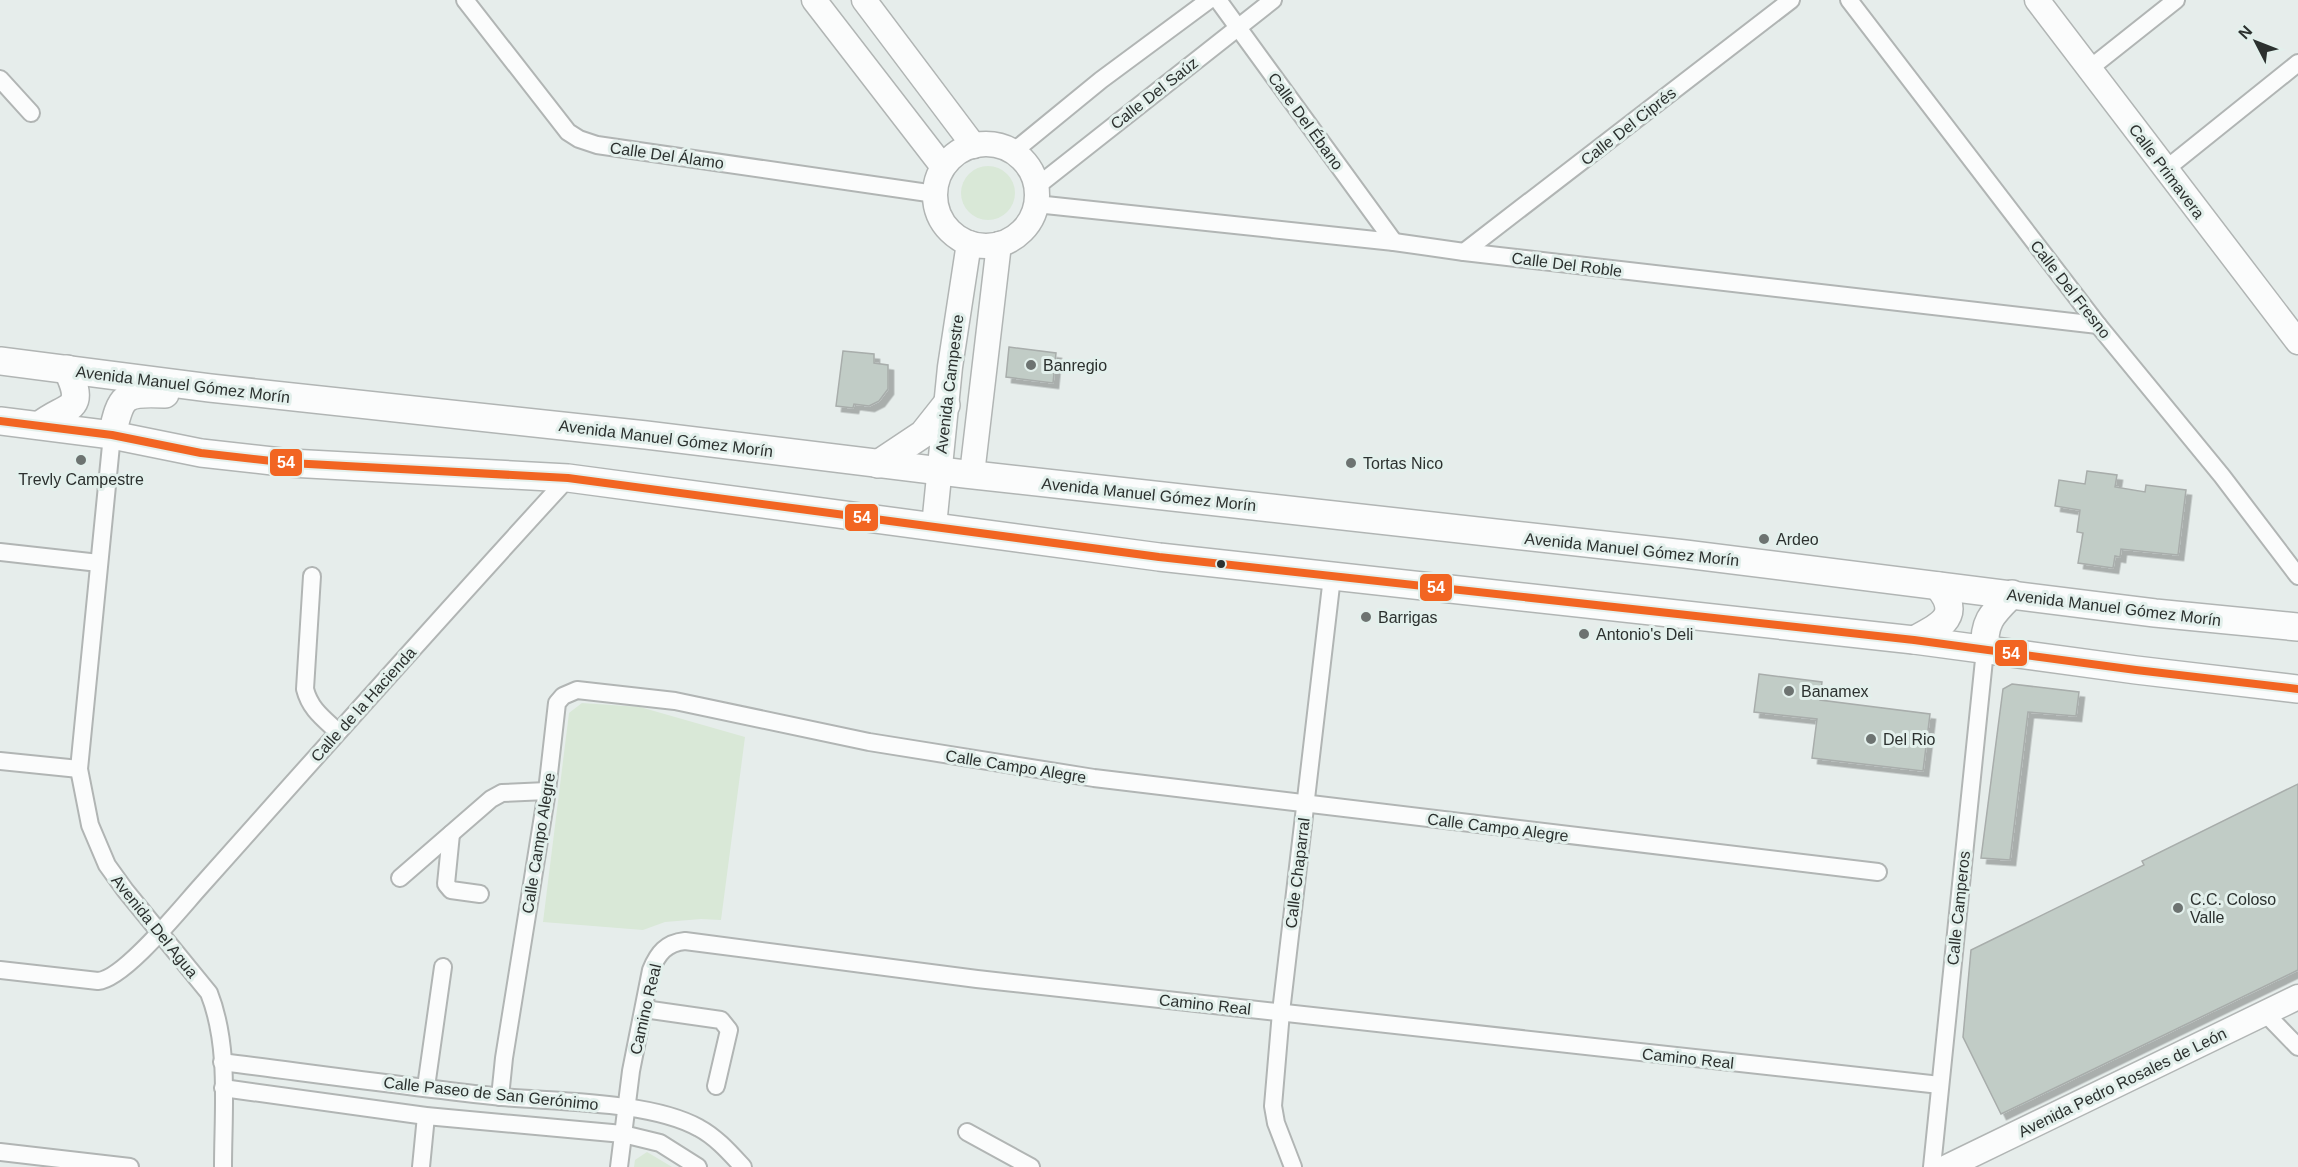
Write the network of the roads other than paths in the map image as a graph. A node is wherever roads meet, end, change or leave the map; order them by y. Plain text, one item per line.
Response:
1 (465, 0) edge
2 (814, 0) edge
3 (864, 0) edge
4 (1209, 0) edge
5 (1218, 0) edge
6 (1273, 0) edge
7 (1791, 0) edge
8 (1849, 0) edge
9 (2037, 0) edge
10 (2176, 0) edge
11 (1237, 27) junction
12 (901, 49) junction
13 (2298, 63) edge
14 (2089, 69) junction
15 (869, 70) junction
16 (0, 79) edge
17 (31, 113) dead end
18 (974, 146) junction
19 (1013, 152) junction
20 (943, 167) junction
21 (2166, 169) junction
22 (935, 194) junction
23 (1036, 195) junction
24 (1394, 242) junction
25 (969, 243) junction
26 (999, 244) junction
27 (1464, 252) junction
28 (2098, 325) junction
29 (2296, 334) edge
30 (0, 362) edge
31 (67, 369) junction
32 (210, 388) junction
33 (946, 405) junction
34 (0, 421) edge
35 (40, 425) junction
36 (112, 435) junction
37 (878, 464) junction
38 (938, 470) junction
39 (972, 474) junction
40 (568, 478) junction
41 (934, 526) junction
42 (0, 552) edge
43 (99, 563) junction
44 (312, 576) dead end
45 (2298, 576) edge
46 (1332, 577) junction
47 (1938, 586) junction
48 (2012, 594) junction
49 (2298, 627) edge
50 (1914, 640) junction
51 (1985, 650) junction
52 (2298, 689) edge
53 (338, 732) junction
54 (0, 761) edge
55 (79, 769) junction
56 (547, 791) junction
57 (1306, 804) junction
58 (451, 834) junction
59 (1878, 872) dead end
60 (400, 878) dead end
61 (480, 894) dead end
62 (159, 933) junction
63 (443, 967) dead end
64 (0, 970) edge
65 (2298, 997) edge
66 (644, 1009) junction
67 (1281, 1012) junction
68 (2265, 1013) junction
69 (2298, 1047) edge
70 (222, 1062) junction
71 (1940, 1085) junction
72 (716, 1086) dead end
73 (426, 1087) junction
74 (223, 1088) junction
75 (500, 1096) junction
76 (626, 1108) junction
77 (426, 1116) junction
78 (967, 1132) dead end
79 (623, 1134) junction
80 (1, 1157) edge
81 (130, 1167) edge
82 (223, 1167) edge
83 (421, 1167) edge
84 (619, 1167) edge
85 (698, 1167) edge
86 (743, 1167) edge
87 (1031, 1167) edge
88 (1293, 1167) edge
89 (1932, 1167) edge
90 (1947, 1167) edge

1 - 22 street, Calle Del Álamo
2 - 15 street
3 - 12 street
4 - 19 street
5 - 11 street, Calle Del Ébano
6 - 11 street, Calle Del Saúz
7 - 27 street, Calle Del Ciprés
8 - 28 street, Calle Del Fresno
9 - 14 street, Calle Primavera
10 - 14 street
11 - 23 street, Calle Del Saúz
11 - 24 street, Calle Del Ébano
12 - 15 street
12 - 18 street
13 - 21 street
14 - 21 street, Calle Primavera
15 - 20 street
16 - 17 street
18 - 19 street
18 - 20 street
19 - 23 street
20 - 22 street
21 - 29 street, Calle Primavera
22 - 25 street
23 - 24 street, Calle Del Roble
23 - 26 street
24 - 27 street, Calle Del Roble
25 - 26 street
25 - 33 street, Avenida Campestre
26 - 39 street, Avenida Campestre
27 - 28 street, Calle Del Roble
28 - 45 street, Calle Del Fresno
30 - 31 main road, Avenida Manuel Gómez Morín
31 - 32 main road, Avenida Manuel Gómez Morín
31 - 35 main road
32 - 36 main road
32 - 37 main road, Avenida Manuel Gómez Morín
33 - 37 main road
33 - 38 street, Avenida Campestre
34 - 35 main road
35 - 36 main road
36 - 40 main road
36 - 43 street, Avenida Del Agua
37 - 38 main road, Avenida Manuel Gómez Morín
38 - 39 main road, Avenida Manuel Gómez Morín
38 - 41 street, Avenida Campestre
39 - 47 main road, Avenida Manuel Gómez Morín
40 - 41 main road
40 - 53 street, Calle de la Hacienda
41 - 46 main road
42 - 43 street
43 - 55 street, Avenida Del Agua
44 - 53 street
46 - 50 main road
46 - 57 street, Calle Chaparral
47 - 48 main road, Avenida Manuel Gómez Morín
47 - 50 main road
48 - 49 main road, Avenida Manuel Gómez Morín
48 - 51 main road
50 - 51 main road
51 - 52 main road
51 - 71 street, Calle Camperos
53 - 62 street, Calle de la Hacienda
54 - 55 street
55 - 62 street, Avenida Del Agua
56 - 57 street, Calle Campo Alegre
56 - 58 street
56 - 75 street, Calle Campo Alegre
57 - 59 street, Calle Campo Alegre
57 - 67 street, Calle Chaparral
58 - 60 street
58 - 61 street
62 - 64 street, Calle de la Hacienda
62 - 70 street, Avenida Del Agua
63 - 73 street
65 - 68 street, Avenida Pedro Rosales de León
66 - 67 street, Camino Real
66 - 72 street
66 - 76 street, Camino Real
67 - 71 street, Camino Real
67 - 88 street, Calle Chaparral
68 - 69 street
68 - 90 street, Avenida Pedro Rosales de León
70 - 73 street, Calle Paseo de San Gerónimo
70 - 74 street, Avenida Del Agua
71 - 89 street, Calle Camperos
73 - 75 street, Calle Paseo de San Gerónimo
74 - 77 street, Calle Paseo de San Gerónimo
74 - 82 street, Avenida Del Agua
75 - 76 street, Calle Paseo de San Gerónimo
76 - 79 street, Camino Real
76 - 86 street, Calle Paseo de San Gerónimo
77 - 79 street, Calle Paseo de San Gerónimo
77 - 83 street
78 - 87 street
79 - 84 street, Camino Real
79 - 85 street, Calle Paseo de San Gerónimo
80 - 81 street

